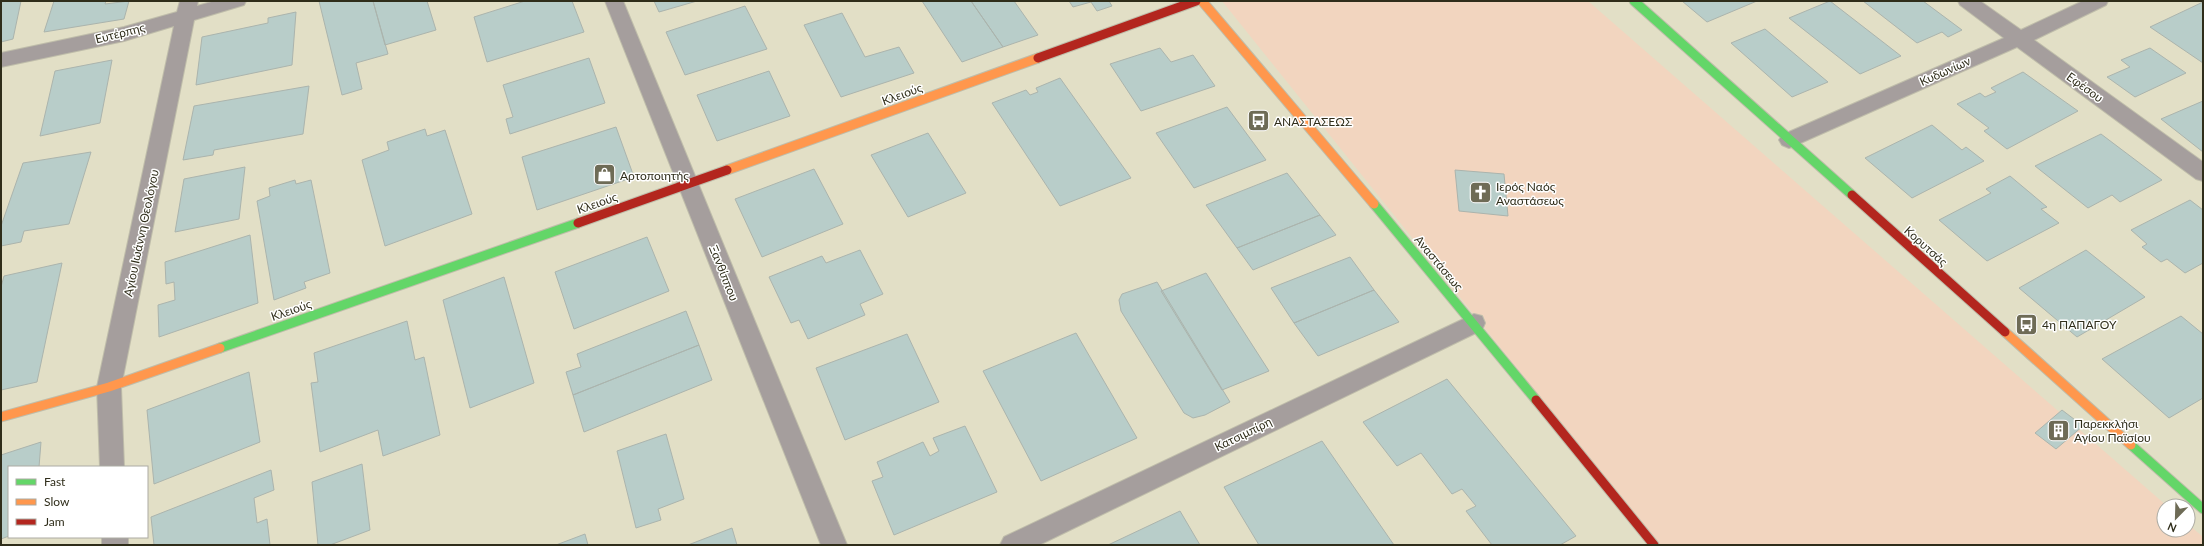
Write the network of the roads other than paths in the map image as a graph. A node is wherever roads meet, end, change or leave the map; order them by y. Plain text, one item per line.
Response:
1 (237, 1) edge
2 (614, 1) edge
3 (1196, 1) edge
4 (1202, 1) edge
5 (1634, 1) edge
6 (1968, 1) edge
7 (2099, 1) edge
8 (188, 8) edge
9 (2019, 39) junction
10 (1, 60) edge
11 (1790, 140) junction
12 (2203, 172) edge
13 (688, 184) junction
14 (1474, 323) junction
15 (109, 387) junction
16 (1, 417) edge
17 (112, 466) edge
18 (2203, 509) edge
19 (834, 545) edge
20 (1013, 545) edge
21 (1654, 545) edge

1 - 8 street, Ευτέρπης
2 - 13 street, Ξανθίππου
3 - 13 street, Κλειούς
4 - 14 street, Αναστάσεως
5 - 11 street, Κορυτσάς
6 - 9 street, Εφέσου
7 - 9 street, Κυδωνίων
8 - 10 street, Ευτέρπης
8 - 15 street, Αγίου Ιωάννη Θεολόγου
9 - 11 street, Κυδωνίων
9 - 12 street, Εφέσου
11 - 18 street, Κορυτσάς
13 - 15 street, Κλειούς
13 - 19 street, Ξανθίππου
14 - 20 street, Κατσιμπίρη
14 - 21 street, Αναστάσεως
15 - 16 street, Κλειούς
15 - 17 street, Αγίου Ιωάννη Θεολόγου

